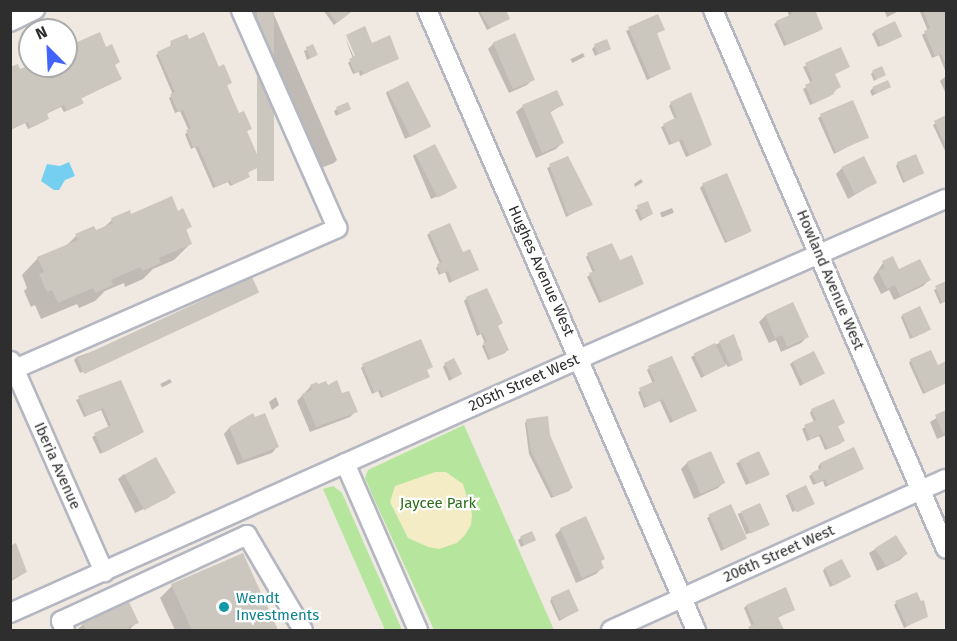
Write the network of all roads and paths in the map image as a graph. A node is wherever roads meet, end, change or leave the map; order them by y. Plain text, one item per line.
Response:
1 (36, 10) edge
2 (242, 10) edge
3 (427, 10) edge
4 (713, 10) edge
5 (10, 22) edge
6 (946, 199) edge
7 (820, 255) junction
8 (579, 358) junction
9 (13, 364) edge
10 (345, 464) junction
11 (946, 479) edge
12 (921, 490) junction
13 (946, 549) edge
14 (138, 557) junction
15 (104, 572) junction
16 (150, 581) junction
17 (682, 599) junction
18 (10, 613) edge
19 (65, 630) edge
20 (303, 630) edge
21 (418, 630) edge
22 (611, 630) edge
23 (696, 630) edge

1 - 5 street
2 - 9 street
3 - 8 street, Hughes Avenue West
4 - 7 street, Howland Avenue West
6 - 7 street, 205th Street West
7 - 8 street, 205th Street West
7 - 12 street, Howland Avenue West
8 - 10 street, 205th Street West
8 - 17 street, Hughes Avenue West
9 - 15 street, Iberia Avenue
10 - 14 street, 205th Street West
10 - 21 street
11 - 12 street, 206th Street West
12 - 13 street, Howland Avenue West
12 - 17 street, 206th Street West
14 - 15 street, 205th Street West
14 - 16 street
15 - 18 street, 205th Street West
16 - 19 street
16 - 20 street
17 - 22 street, 206th Street West
17 - 23 street, Hughes Avenue West

